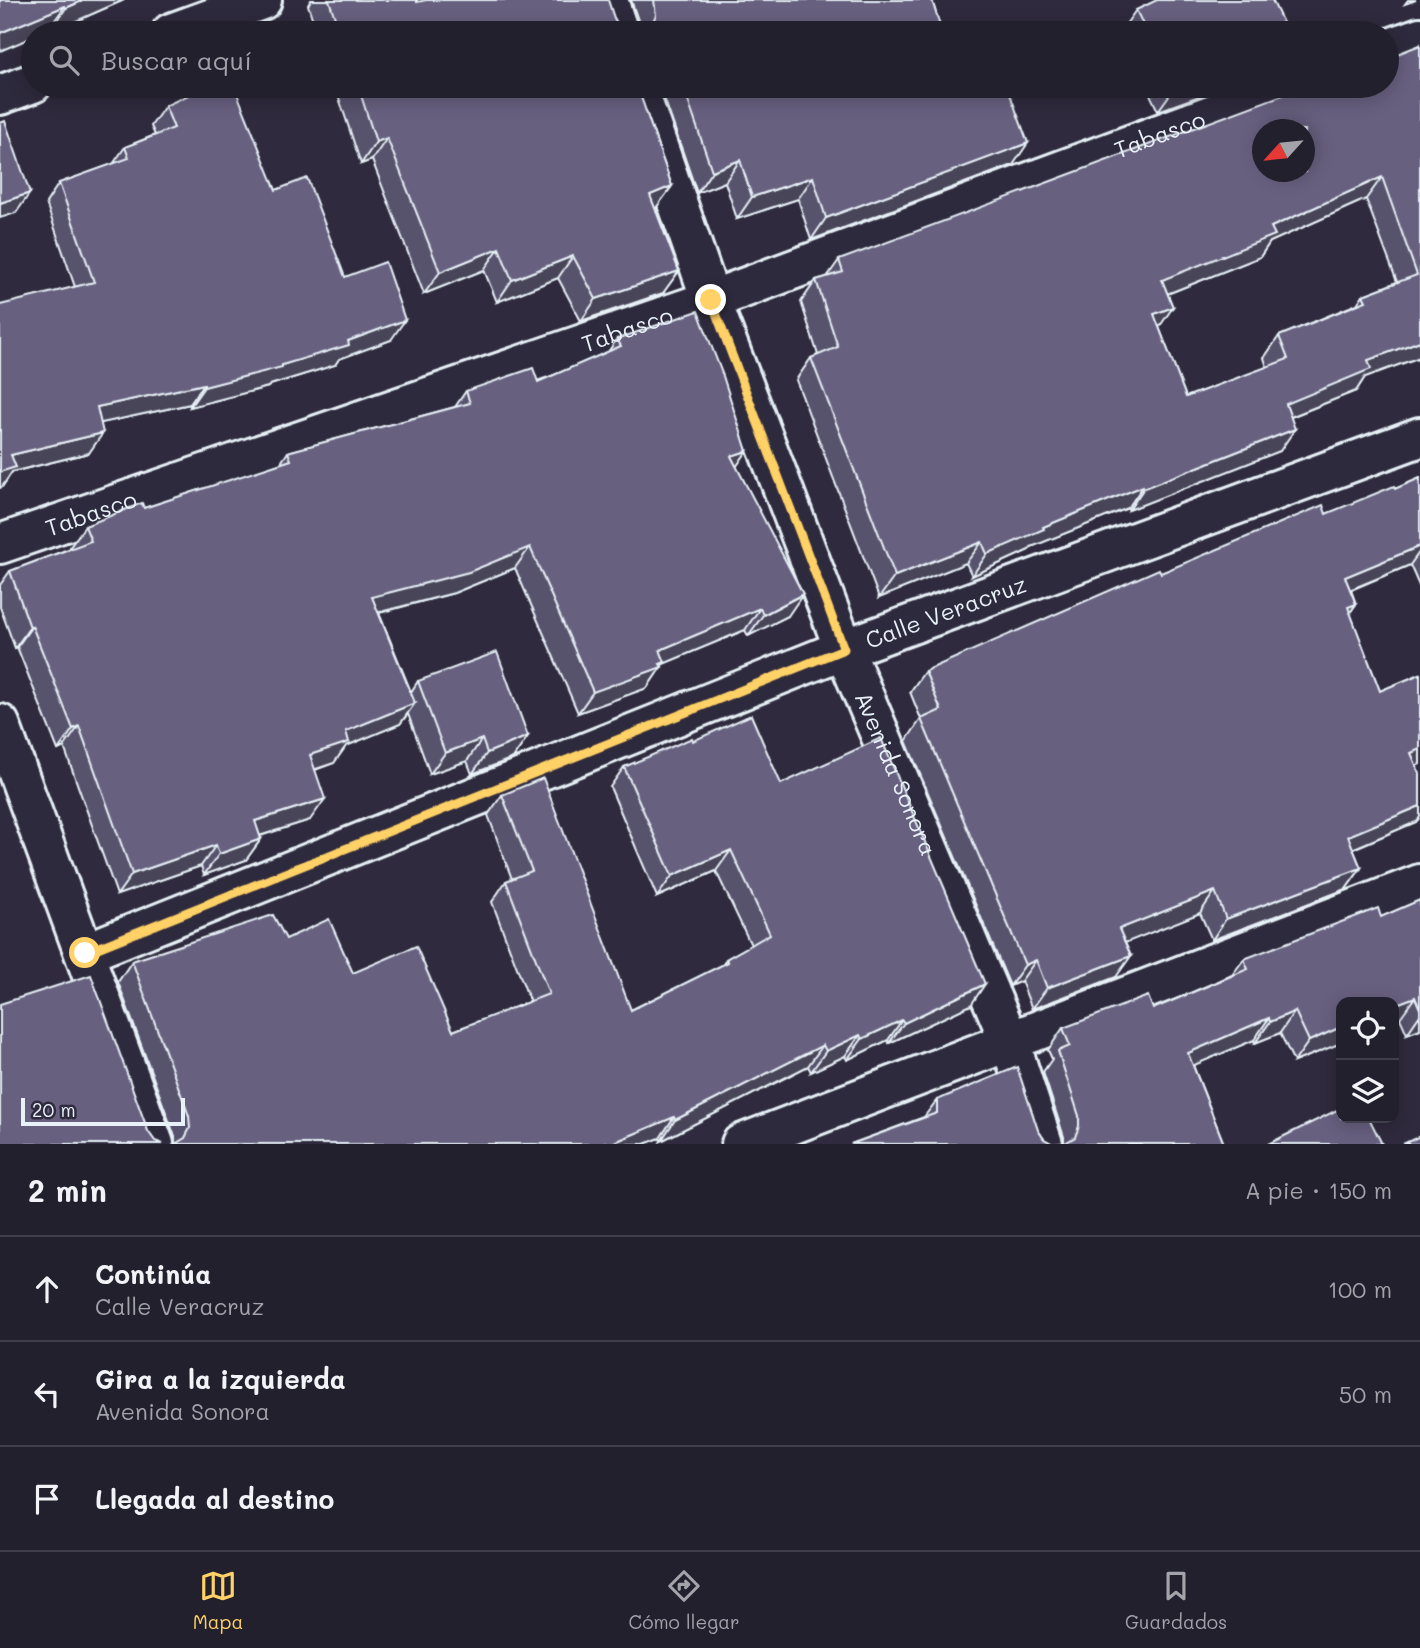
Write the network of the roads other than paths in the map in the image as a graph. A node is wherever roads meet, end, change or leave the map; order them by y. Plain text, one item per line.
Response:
1 (262, 0) edge
2 (608, 0) edge
3 (204, 21) edge
4 (615, 21) edge
5 (1420, 37) edge
6 (1399, 45) edge
7 (21, 87) edge
8 (0, 95) edge
9 (641, 98) edge
10 (1257, 98) edge
11 (711, 300) junction
12 (1420, 436) edge
13 (0, 544) edge
14 (844, 649) junction
15 (0, 724) edge
16 (1420, 884) edge
17 (85, 953) junction
18 (1010, 1042) junction
19 (154, 1144) edge
20 (741, 1144) edge
21 (1043, 1144) edge

1 - 3 street
2 - 4 street
5 - 6 street
7 - 8 street
9 - 11 street, Avenida Sonora
10 - 11 street, Tabasco
11 - 13 street, Tabasco
11 - 14 street, Avenida Sonora
12 - 14 street, Calle Veracruz
14 - 17 street, Calle Veracruz
14 - 18 street, Avenida Sonora
15 - 17 street
16 - 18 street
17 - 19 street
18 - 20 street
18 - 21 street, Avenida Sonora

